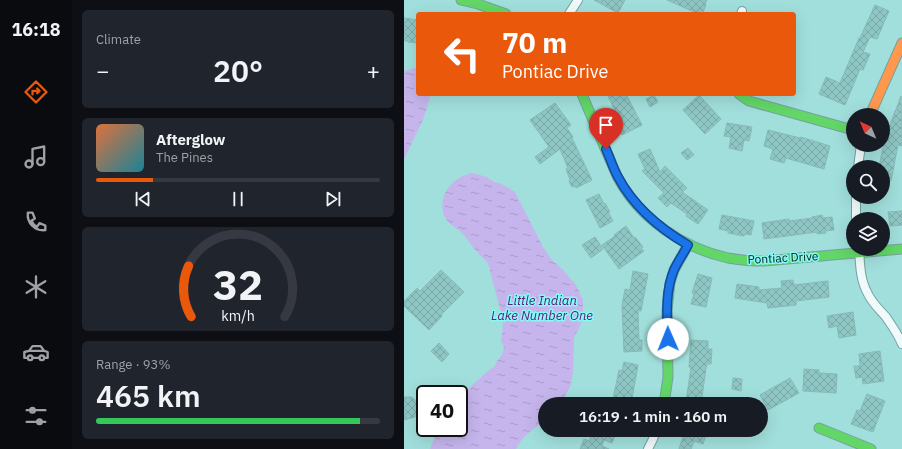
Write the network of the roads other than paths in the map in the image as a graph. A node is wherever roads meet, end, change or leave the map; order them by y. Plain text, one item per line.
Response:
1 (461, 0) edge
2 (578, 0) edge
3 (500, 12) edge
4 (570, 12) edge
5 (902, 43) edge
6 (583, 96) edge
7 (742, 96) edge
8 (873, 108) edge
9 (846, 128) edge
10 (688, 245) junction
11 (902, 249) edge
12 (890, 250) edge
13 (846, 252) edge
14 (860, 256) edge
15 (902, 344) edge
16 (665, 397) edge
17 (819, 428) dead end
18 (654, 437) edge
19 (648, 449) edge
20 (870, 449) edge

1 - 3 street
2 - 4 street
5 - 8 street
6 - 10 street, Pontiac Drive
7 - 9 street
10 - 13 street, Pontiac Drive
10 - 16 street
11 - 12 street, Pontiac Drive
14 - 15 street
17 - 20 street
18 - 19 street

